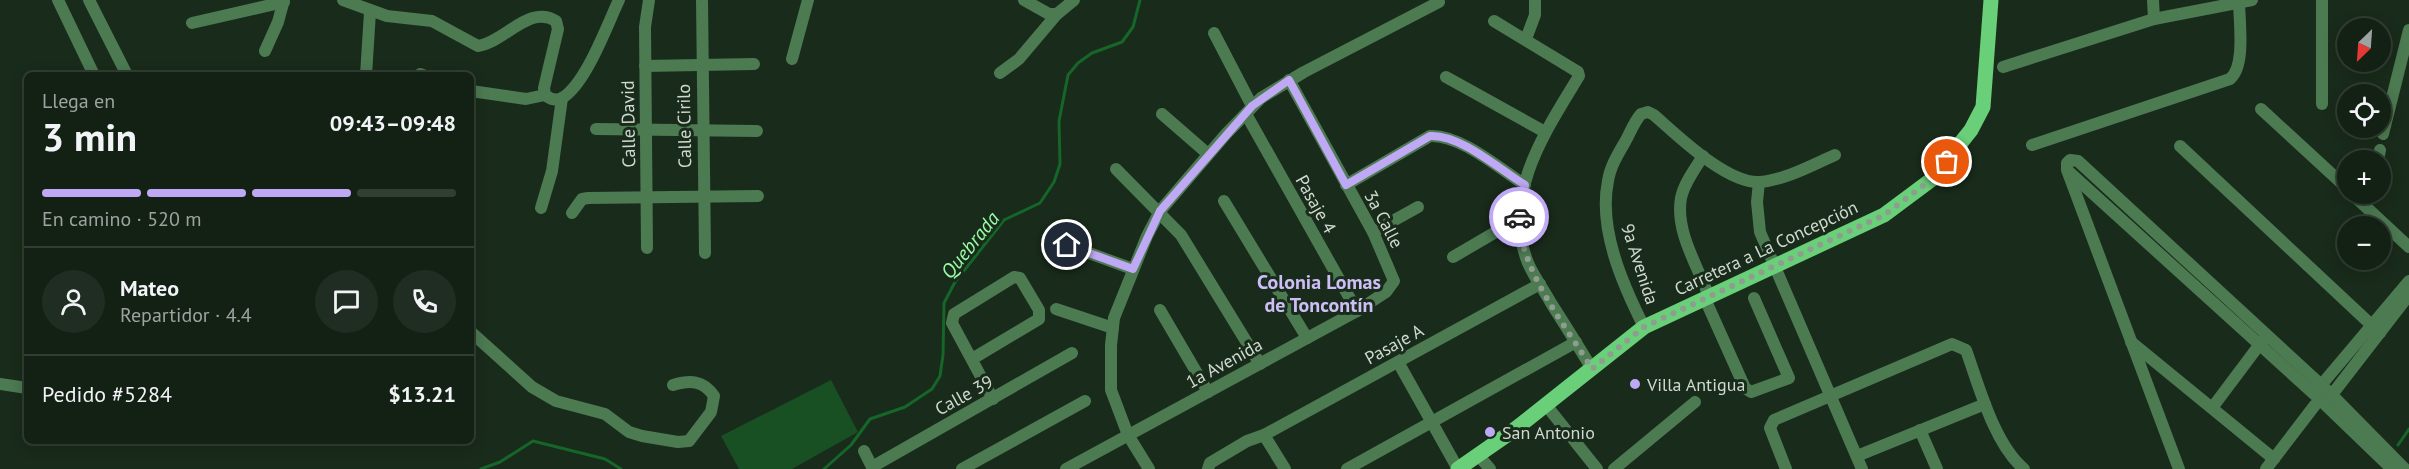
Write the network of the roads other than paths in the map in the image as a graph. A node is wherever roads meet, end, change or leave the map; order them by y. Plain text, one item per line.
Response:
1 (58, 0) edge
2 (89, 0) edge
3 (343, 0) edge
4 (619, 0) edge
5 (650, 0) edge
6 (702, 0) edge
7 (808, 0) edge
8 (1024, 0) edge
9 (1074, 0) edge
10 (1535, 0) edge
11 (1991, 0) edge
12 (2153, 0) edge
13 (2322, 0) edge
14 (284, 1) edge
15 (2243, 1) edge
16 (1439, 2) dead end
17 (370, 12) junction
18 (1057, 14) junction
19 (2154, 19) junction
20 (1494, 21) dead end
21 (192, 23) dead end
22 (2409, 30) edge
23 (1214, 33) dead end
24 (1526, 39) junction
25 (265, 51) dead end
26 (792, 59) dead end
27 (754, 64) dead end
28 (701, 65) junction
29 (645, 66) junction
30 (2003, 68) dead end
31 (93, 72) edge
32 (125, 72) edge
33 (366, 72) edge
34 (1000, 73) dead end
35 (1446, 78) dead end
36 (1289, 80) junction
37 (474, 91) edge
38 (545, 95) junction
39 (562, 98) junction
40 (2391, 102) edge
41 (2322, 104) dead end
42 (2262, 109) dead end
43 (1249, 110) junction
44 (1162, 114) dead end
45 (596, 129) dead end
46 (646, 131) junction
47 (757, 131) dead end
48 (703, 132) junction
49 (1545, 132) junction
50 (2032, 145) dead end
51 (2180, 146) dead end
52 (1208, 154) junction
53 (1835, 155) dead end
54 (1703, 156) junction
55 (1116, 169) dead end
56 (2337, 179) edge
57 (1759, 182) junction
58 (1346, 185) junction
59 (1525, 185) junction
60 (758, 196) dead end
61 (648, 197) junction
62 (703, 197) junction
63 (1224, 201) dead end
64 (2363, 204) edge
65 (2368, 204) edge
66 (1418, 207) dead end
67 (541, 208) dead end
68 (2367, 208) junction
69 (1160, 211) junction
70 (572, 213) dead end
71 (1518, 219) junction
72 (1373, 231) junction
73 (1067, 245) dead end
74 (647, 248) dead end
75 (2409, 248) edge
76 (705, 253) dead end
77 (1453, 256) dead end
78 (1777, 266) junction
79 (1133, 269) junction
80 (1394, 281) joint
81 (2409, 281) edge
82 (1540, 284) junction
83 (2409, 295) edge
84 (1707, 298) junction
85 (1754, 298) dead end
86 (1056, 309) dead end
87 (1160, 310) dead end
88 (1357, 311) junction
89 (1644, 327) junction
90 (1113, 328) junction
91 (2375, 328) junction
92 (474, 335) edge
93 (1307, 338) junction
94 (2263, 340) junction
95 (2130, 341) junction
96 (1576, 342) junction
97 (1072, 353) dead end
98 (972, 359) junction
99 (1398, 362) junction
100 (1260, 364) junction
101 (1592, 369) junction
102 (1788, 378) junction
103 (0, 384) edge
104 (673, 385) dead end
105 (24, 388) edge
106 (1794, 391) dead end
107 (1208, 392) junction
108 (1830, 394) junction
109 (2321, 397) junction
110 (993, 399) junction
111 (1085, 402) dead end
112 (1695, 402) dead end
113 (1985, 404) junction
114 (1546, 405) junction
115 (2212, 408) junction
116 (1430, 422) junction
117 (1920, 430) junction
118 (1128, 435) junction
119 (1264, 435) junction
120 (864, 451) dead end
121 (1478, 455) junction
122 (1857, 456) junction
123 (2270, 464) edge
124 (873, 468) edge
125 (962, 469) edge
126 (1066, 469) edge
127 (1149, 469) edge
128 (1209, 469) edge
129 (1285, 469) edge
130 (1347, 469) edge
131 (1458, 469) edge
132 (1490, 469) edge
133 (1597, 469) edge
134 (1614, 469) edge
135 (1786, 469) edge
136 (1862, 469) edge
137 (1937, 469) edge
138 (2024, 469) edge
139 (2179, 469) edge
140 (2392, 469) edge
141 (2405, 469) edge

1 - 31 street
2 - 32 street
3 - 17 street
4 - 39 street
5 - 29 street, Calle David
6 - 28 street, Calle Cirilo
7 - 26 street
8 - 18 street
9 - 18 street
10 - 24 street
11 - 78 main road, Carretera a La Concepción
12 - 19 street
13 - 41 street
14 - 21 street
14 - 25 street
15 - 19 street
15 - 50 street
16 - 36 street
17 - 33 street
17 - 38 street
18 - 34 street
19 - 30 street
20 - 24 street
22 - 40 street
23 - 43 street, Pasaje 4
24 - 49 street
27 - 28 street
28 - 29 street
28 - 48 street, Calle Cirilo
29 - 46 street, Calle David
35 - 49 street
36 - 43 street
36 - 58 street, 3a Calle
37 - 38 street
38 - 39 street
39 - 67 street
42 - 56 street
43 - 52 street
43 - 88 street, Pasaje 4
44 - 52 street
45 - 46 street
46 - 48 street
46 - 61 street, Calle David
47 - 48 street
48 - 62 street, Calle Cirilo
49 - 59 street
51 - 91 street
52 - 69 street
53 - 57 street
54 - 57 street
54 - 84 street
54 - 89 street, 9a Avenida
55 - 69 street
57 - 78 street
58 - 59 street
58 - 72 street, 3a Calle
59 - 71 street
60 - 62 street
61 - 62 street
61 - 70 street
61 - 74 street, Calle David
62 - 76 street, Calle Cirilo
63 - 93 street
64 - 68 street
65 - 68 street
66 - 72 street
68 - 75 street
69 - 79 street
69 - 100 street
71 - 77 street
71 - 82 street
72 - 80 street, 3a Calle
73 - 79 street
78 - 84 main road, Carretera a La Concepción
78 - 108 street
79 - 90 street
80 - 88 street, 1a Avenida
81 - 91 street
82 - 96 street
82 - 99 street, Pasaje A
83 - 91 street
84 - 89 main road, Carretera a La Concepción
84 - 102 street
85 - 102 street
86 - 90 street
87 - 107 street
88 - 93 street, 1a Avenida
89 - 101 main road, Carretera a La Concepción
90 - 118 street
91 - 109 street
92 - 104 street
93 - 100 street, 1a Avenida
94 - 95 street
94 - 109 street
94 - 115 street
95 - 115 street
95 - 139 street
96 - 101 street
96 - 116 street
97 - 110 street, Calle 39
98 - 98 street
98 - 110 street
99 - 116 street
99 - 119 street, Pasaje A
100 - 107 street, 1a Avenida
101 - 114 main road, Carretera a La Concepción
102 - 106 street
103 - 105 street
107 - 118 street, 1a Avenida
108 - 113 street
108 - 122 street
108 - 135 street
109 - 123 street
109 - 140 street
109 - 141 street
110 - 124 street, Calle 39
111 - 125 street
112 - 134 street
113 - 117 street
113 - 138 street
114 - 121 main road, Carretera a La Concepción
114 - 133 street
115 - 123 street
116 - 130 street
116 - 131 street
117 - 122 street
117 - 137 street
118 - 126 street, 1a Avenida
118 - 127 street
119 - 128 street, Pasaje A
119 - 129 street
120 - 124 street
121 - 131 main road, Carretera a La Concepción
121 - 132 street
122 - 136 street

